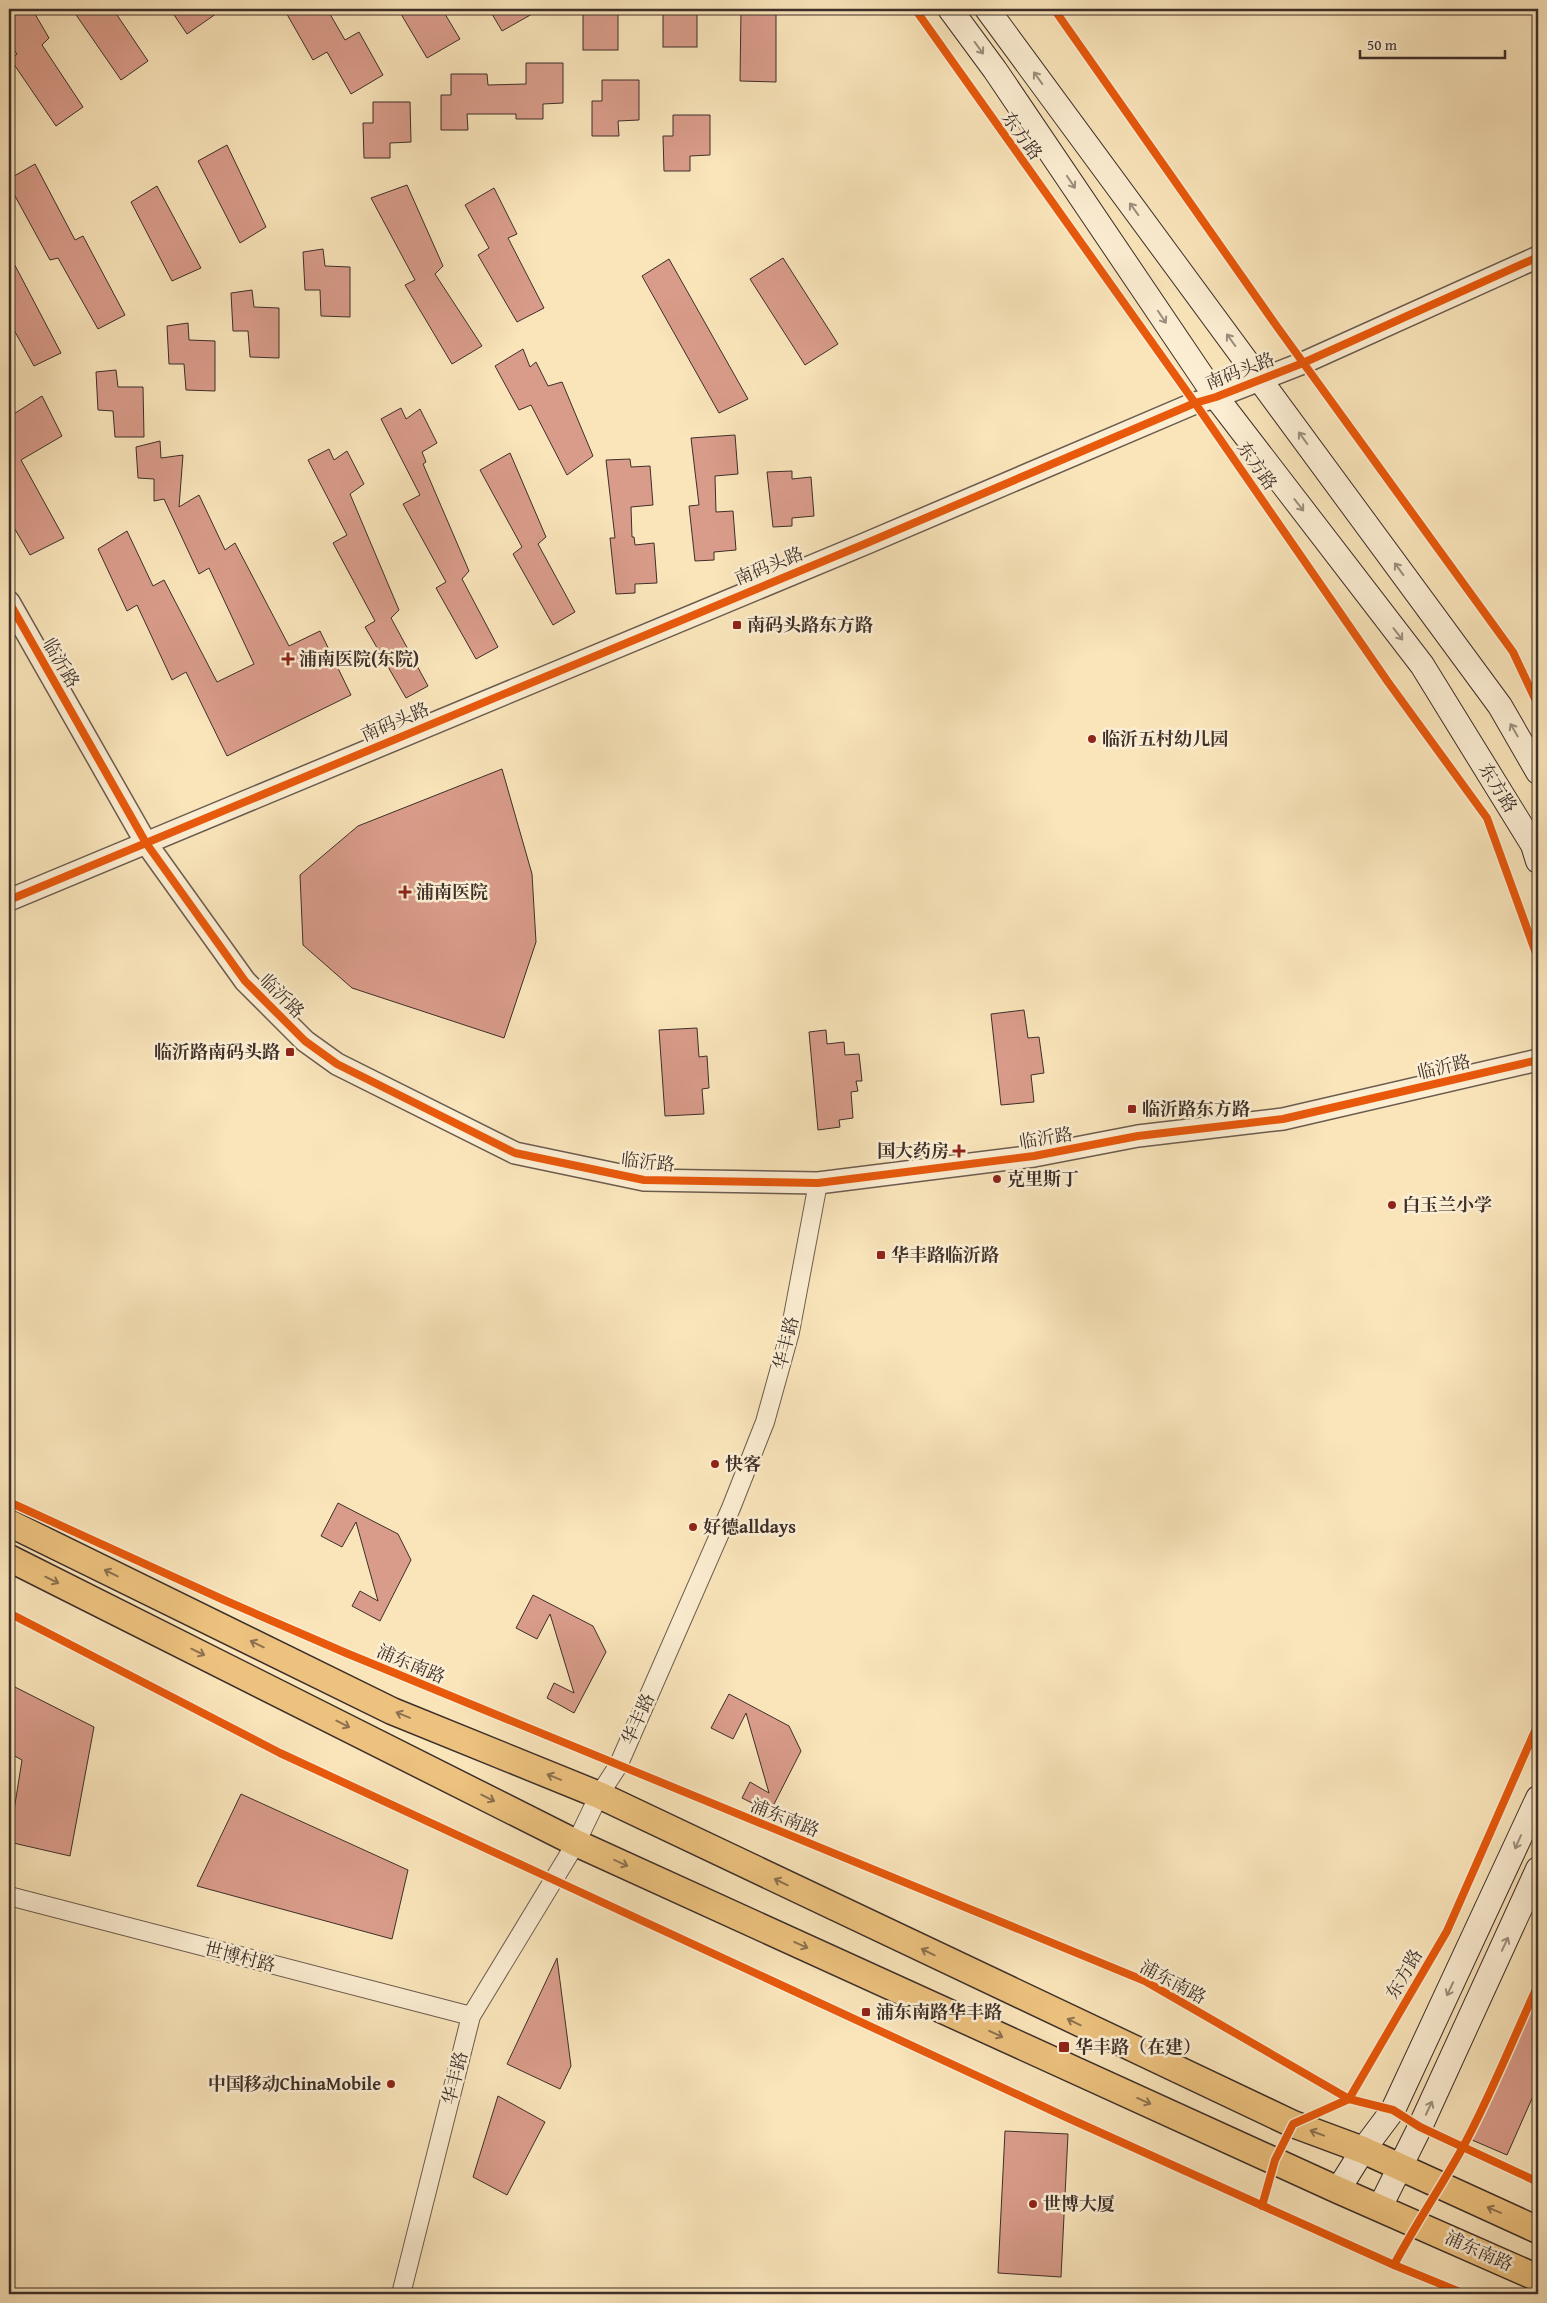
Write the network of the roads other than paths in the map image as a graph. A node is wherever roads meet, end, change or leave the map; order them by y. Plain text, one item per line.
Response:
1 (950, 9) edge
2 (987, 9) edge
3 (1538, 257) edge
4 (1260, 379) junction
5 (1216, 397) junction
6 (9, 602) edge
7 (1538, 772) edge
8 (146, 843) junction
9 (1538, 861) edge
10 (9, 900) edge
11 (1538, 1060) edge
12 (818, 1183) junction
13 (9, 1524) edge
14 (9, 1558) edge
15 (599, 1795) junction
16 (1538, 1798) edge
17 (576, 1843) junction
18 (1538, 1870) edge
19 (9, 1896) edge
20 (471, 2016) junction
21 (1363, 2150) junction
22 (1401, 2167) junction
23 (1338, 2190) junction
24 (1380, 2207) junction
25 (1538, 2230) edge
26 (1538, 2278) edge
27 (401, 2294) edge

1 -> 5 main road, 东方路
4 -> 2 main road
3 - 4 street, 南码头路
4 - 5 street, 南码头路
7 -> 4 main road
5 - 8 street, 南码头路
5 -> 9 main road, 东方路
6 - 8 street, 临沂路
8 - 10 street, 南码头路
8 - 12 street, 临沂路
11 - 12 street, 临沂路
12 - 15 street, 华丰路
15 -> 13 main road
14 -> 17 main road, 浦东南路
15 - 17 street, 华丰路
21 -> 15 main road
16 -> 21 main road
17 - 20 street, 华丰路
17 -> 23 main road, 浦东南路
22 -> 18 main road
19 - 20 street, 世博村路
20 - 27 street, 华丰路
21 - 22 main road
21 - 23 main road
22 - 24 main road
25 -> 22 main road
23 - 24 main road, 浦东南路
24 - 26 main road, 浦东南路

